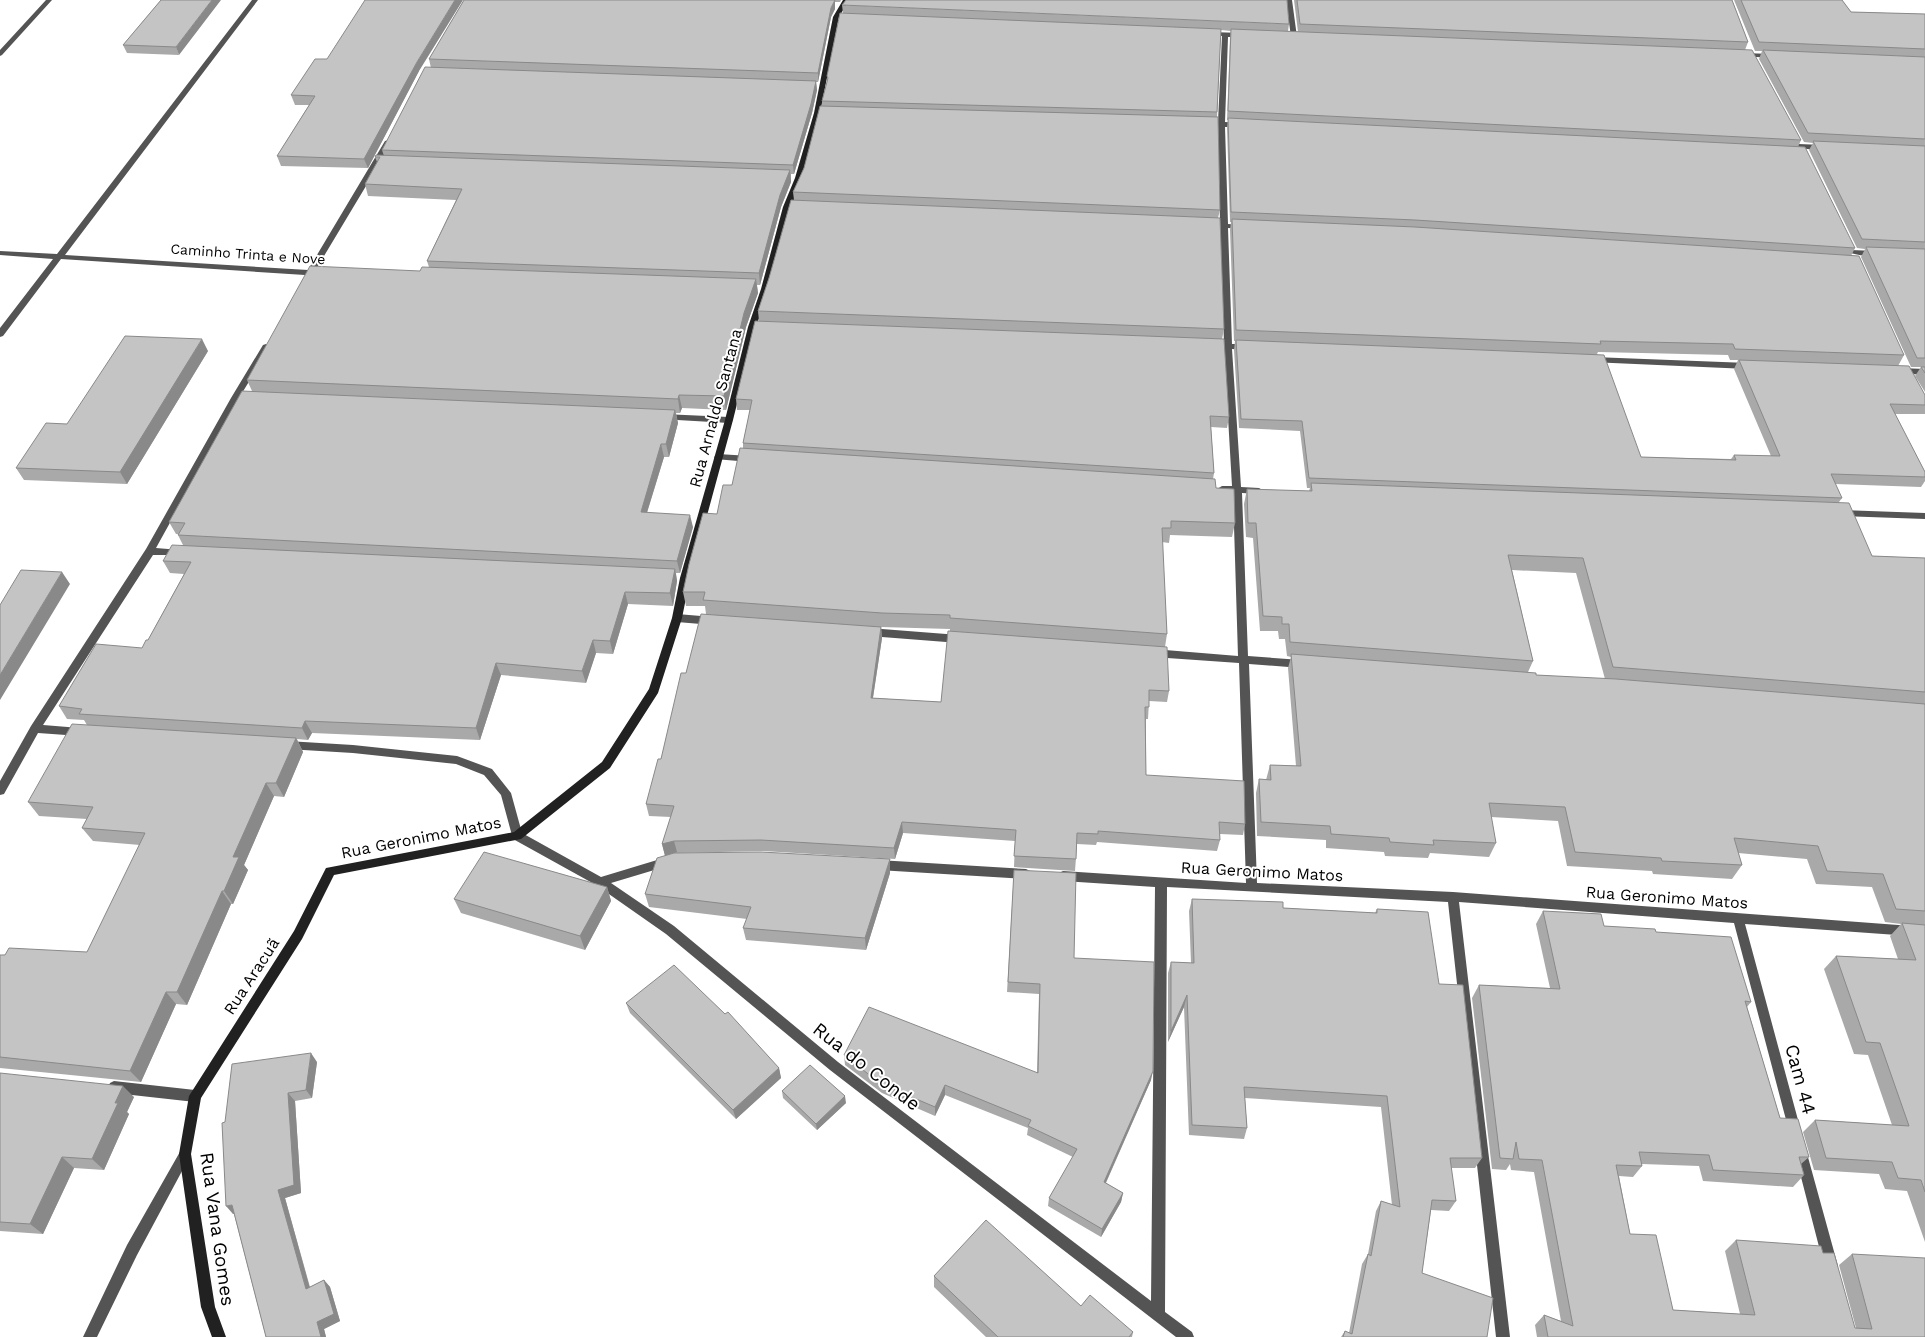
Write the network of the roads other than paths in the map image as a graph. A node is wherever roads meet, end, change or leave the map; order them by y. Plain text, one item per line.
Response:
1 (49, 0) edge
2 (255, 0) edge
3 (1289, 0) edge
4 (845, 3) edge
5 (834, 5) edge
6 (836, 17) junction
7 (846, 17) edge
8 (1205, 33) edge
9 (1225, 34) junction
10 (1254, 36) edge
11 (1284, 37) edge
12 (1294, 38) junction
13 (1304, 38) edge
14 (1747, 46) edge
15 (0, 54) edge
16 (1731, 54) edge
17 (1750, 55) junction
18 (1780, 56) edge
19 (1755, 63) edge
20 (814, 85) edge
21 (824, 86) junction
22 (817, 113) junction
23 (827, 113) edge
24 (1202, 124) edge
25 (1221, 124) junction
26 (1251, 126) edge
27 (394, 130) edge
28 (1796, 138) edge
29 (1829, 147) edge
30 (1802, 149) junction
31 (1794, 152) edge
32 (378, 163) junction
33 (387, 164) edge
34 (790, 178) edge
35 (800, 178) junction
36 (787, 206) junction
37 (797, 207) edge
38 (1195, 225) edge
39 (1225, 226) junction
40 (1254, 227) edge
41 (1849, 244) edge
42 (1853, 252) junction
43 (0, 253) edge
44 (1889, 254) edge
45 (59, 256) junction
46 (1857, 263) edge
47 (310, 272) junction
48 (320, 273) edge
49 (306, 281) edge
50 (755, 289) edge
51 (765, 289) junction
52 (752, 327) junction
53 (762, 327) edge
54 (0, 334) edge
55 (270, 340) edge
56 (1198, 345) edge
57 (1228, 346) junction
58 (1257, 347) edge
59 (1582, 359) edge
60 (1760, 366) edge
61 (1888, 371) edge
62 (1925, 372) edge
63 (235, 398) junction
64 (245, 399) edge
65 (650, 417) edge
66 (729, 420) junction
67 (718, 457) junction
68 (757, 460) edge
69 (1208, 488) edge
70 (1237, 490) junction
71 (1267, 492) edge
72 (1835, 513) edge
73 (1925, 516) edge
74 (150, 551) junction
75 (190, 553) edge
76 (677, 618) junction
77 (727, 622) edge
78 (856, 631) edge
79 (966, 639) edge
80 (1145, 652) edge
81 (1244, 659) junction
82 (1314, 665) edge
83 (35, 729) junction
84 (92, 733) edge
85 (275, 744) edge
86 (0, 791) edge
87 (564, 798) joint
88 (518, 836) junction
89 (677, 859) edge
90 (863, 864) edge
91 (330, 871) joint
92 (600, 882) junction
93 (1161, 882) junction
94 (1252, 888) junction
95 (1453, 896) junction
96 (1738, 918) junction
97 (1925, 932) edge
98 (97, 1085) edge
99 (195, 1096) junction
100 (185, 1154) junction
101 (1835, 1280) edge
102 (1158, 1315) junction
103 (90, 1337) edge
104 (219, 1337) edge
105 (1187, 1337) edge
106 (1504, 1337) edge

1 - 15 street
2 - 45 street
3 - 12 street
4 - 5 street
4 - 6 street, Rua Arnaldo Santana
6 - 7 street
6 - 21 street, Rua Arnaldo Santana
8 - 9 street
9 - 10 street
9 - 25 street
11 - 12 street
12 - 13 street
14 - 17 street
16 - 17 street
17 - 18 street
17 - 19 street
20 - 21 street
21 - 22 street, Rua Arnaldo Santana
22 - 23 street
22 - 35 street, Rua Arnaldo Santana
24 - 25 street
25 - 26 street
25 - 39 street
27 - 32 street
28 - 30 street
29 - 30 street
30 - 31 street
32 - 33 street
32 - 47 street
34 - 35 street
35 - 36 street, Rua Arnaldo Santana
36 - 37 street
36 - 51 street, Rua Arnaldo Santana
38 - 39 street
39 - 40 street
39 - 57 street
41 - 42 street
42 - 44 street
42 - 46 street
43 - 45 street, Caminho Trinta e Nove
45 - 47 street, Caminho Trinta e Nove
45 - 54 street
47 - 48 street, Caminho Trinta e Nove
47 - 49 street
50 - 51 street
51 - 52 street, Rua Arnaldo Santana
52 - 53 street
52 - 66 street, Rua Arnaldo Santana
55 - 63 street
56 - 57 street
57 - 58 street
57 - 70 street
59 - 60 street
61 - 62 street
63 - 64 street
63 - 74 street
65 - 66 street
66 - 67 street, Rua Arnaldo Santana
67 - 68 street
67 - 76 street, Rua Arnaldo Santana
69 - 70 street
70 - 71 street
70 - 81 street
72 - 73 street
74 - 75 street
74 - 83 street
76 - 77 street
76 - 87 street, Rua Arnaldo Santana
78 - 79 street
80 - 81 street
81 - 82 street
81 - 94 street
83 - 84 street
83 - 86 street
85 - 88 street
87 - 88 street, Rua Geronimo Matos
88 - 91 street, Rua Geronimo Matos
88 - 92 street, Rua do Conde
89 - 92 street
90 - 93 street, Rua Geronimo Matos
91 - 99 street, Rua Aracuã
92 - 102 street, Rua do Conde
93 - 94 street, Rua Geronimo Matos
93 - 102 street
94 - 95 street, Rua Geronimo Matos
95 - 96 street, Rua Geronimo Matos
95 - 106 street
96 - 97 street, Rua Geronimo Matos
96 - 101 street, Cam 44
98 - 99 street
99 - 100 street, Rua Vana Gomes
100 - 103 street
100 - 104 street, Rua Vana Gomes
102 - 105 street, Rua do Conde

